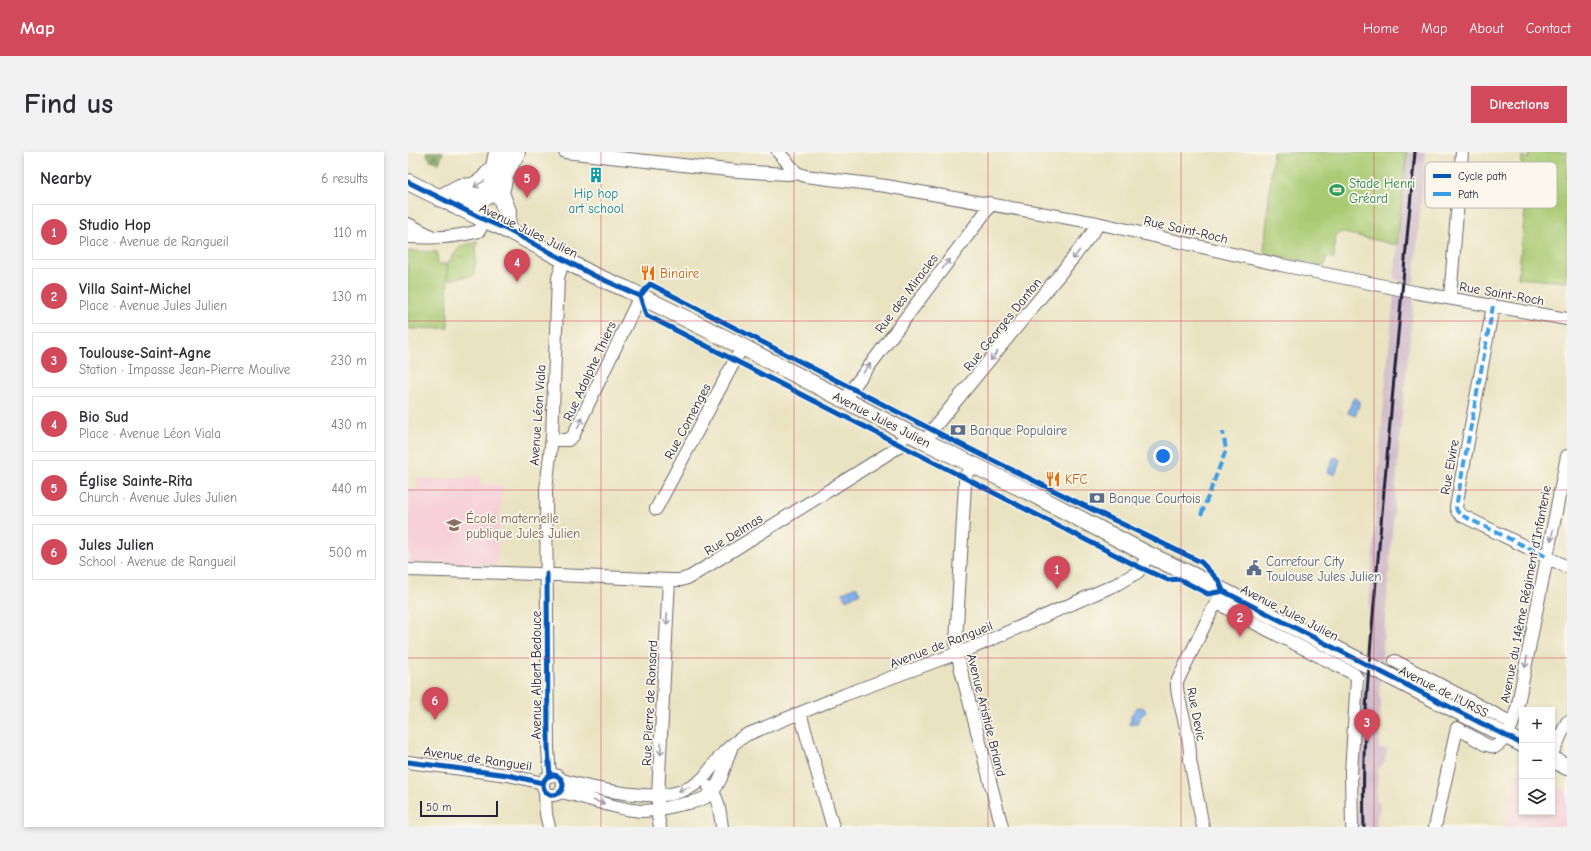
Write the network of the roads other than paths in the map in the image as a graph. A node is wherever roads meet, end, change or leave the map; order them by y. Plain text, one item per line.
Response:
1 (498, 152) edge
2 (516, 152) edge
3 (565, 152) edge
4 (778, 152) edge
5 (1462, 152) edge
6 (1461, 162) edge
7 (506, 172) junction
8 (770, 173) junction
9 (797, 173) junction
10 (408, 182) edge
11 (440, 198) junction
12 (989, 203) junction
13 (459, 207) junction
14 (1457, 208) edge
15 (485, 220) junction
16 (1097, 223) junction
17 (408, 224) edge
18 (506, 229) junction
19 (408, 237) edge
20 (436, 238) junction
21 (564, 259) junction
22 (640, 296) junction
23 (1450, 298) junction
24 (1493, 306) junction
25 (1567, 319) edge
26 (742, 347) junction
27 (845, 400) junction
28 (907, 432) junction
29 (552, 437) junction
30 (926, 442) junction
31 (1567, 456) edge
32 (971, 465) junction
33 (656, 509) dead end
34 (1149, 555) junction
35 (1547, 557) junction
36 (1567, 566) edge
37 (408, 570) edge
38 (547, 574) junction
39 (669, 580) junction
40 (1220, 596) junction
41 (957, 654) junction
42 (1356, 658) joint
43 (1395, 661) dead end
44 (800, 713) junction
45 (1567, 722) edge
46 (1509, 730) junction
47 (1521, 743) edge
48 (732, 745) junction
49 (1555, 748) edge
50 (1555, 761) edge
51 (408, 762) edge
52 (1567, 767) edge
53 (701, 780) junction
54 (551, 788) junction
55 (713, 791) junction
56 (658, 795) junction
57 (658, 810) junction
58 (550, 827) edge
59 (660, 827) edge
60 (722, 827) edge
61 (833, 827) edge
62 (1002, 827) edge
63 (1203, 827) edge
64 (1352, 827) edge
65 (1435, 827) edge

1 -> 11 highway
2 - 7 highway
3 - 8 street, Rue Saint-Roch
4 - 8 street
4 - 9 street
5 - 6 street
7 - 13 highway
7 - 18 highway
8 - 9 street, Rue Saint-Roch
9 - 12 street, Rue Saint-Roch
10 - 11 main road, Avenue Jules Julien
11 - 13 main road, Avenue Jules Julien
12 - 16 street, Rue Saint-Roch
27 -> 12 street, Rue des Miracles
13 - 15 main road, Avenue Jules Julien
14 - 23 street
15 - 18 main road, Avenue Jules Julien
15 - 20 street
16 - 23 street, Rue Saint-Roch
16 -> 30 street, Rue Georges Danton
17 - 20 street
18 - 21 main road, Avenue Jules Julien
19 - 20 street
21 - 22 main road, Avenue Jules Julien
21 - 29 street, Avenue Léon Viala
22 - 26 main road, Avenue Jules Julien
29 -> 22 street, Rue Adolphe Thiers
23 - 24 street, Rue Saint-Roch
24 - 25 street, Rue Saint-Roch
24 - 35 street, Rue Elvire
26 - 27 main road, Avenue Jules Julien
26 - 33 street, Rue Comenges
27 - 28 main road, Avenue Jules Julien
28 - 30 main road, Avenue Jules Julien
28 - 39 street, Rue Delmas
29 - 38 street, Avenue Léon Viala
30 - 32 main road, Avenue Jules Julien
31 -> 35 street, Avenue du 14ème Régiment d'Infanterie
32 - 34 main road, Avenue Jules Julien
32 - 41 street, Avenue Aristide Briand
34 - 40 main road, Avenue Jules Julien
34 - 41 street, Avenue de Rangueil
35 - 36 street, Rue Elvire
35 -> 46 street, Avenue du 14ème Régiment d'Infanterie
37 - 38 street, Rue Delmas
38 - 39 street, Rue Delmas
38 - 54 street, Avenue Albert Bedouce
39 -> 56 street, Rue Pierre de Ronsard
40 - 42 main road, Avenue Jules Julien
40 - 63 street, Rue Devic
40 - 64 street, Avenue Jules Julien
41 - 44 street, Avenue de Rangueil
41 - 62 street, Avenue Aristide Briand
42 - 46 main road, Avenue de l'URSS
43 - 46 street, Avenue de l'URSS
44 - 48 street, Avenue de Rangueil
44 - 61 street
45 - 49 street
46 - 47 main road, Avenue de l'URSS
46 - 65 street
48 - 53 street, Avenue de Rangueil
48 - 55 street, Avenue de Rangueil
50 - 52 main road
51 - 54 street, Avenue de Rangueil
53 - 55 street
53 -> 56 street, Avenue de Rangueil
54 - 56 street, Avenue de Rangueil
54 -> 57 street, Avenue de Rangueil
54 - 58 street, Avenue Albert Bedouce
55 - 57 street, Avenue de Rangueil
55 - 60 street
56 - 57 street, Rue Pierre de Ronsard
57 - 59 street, Rue Pierre de Ronsard

